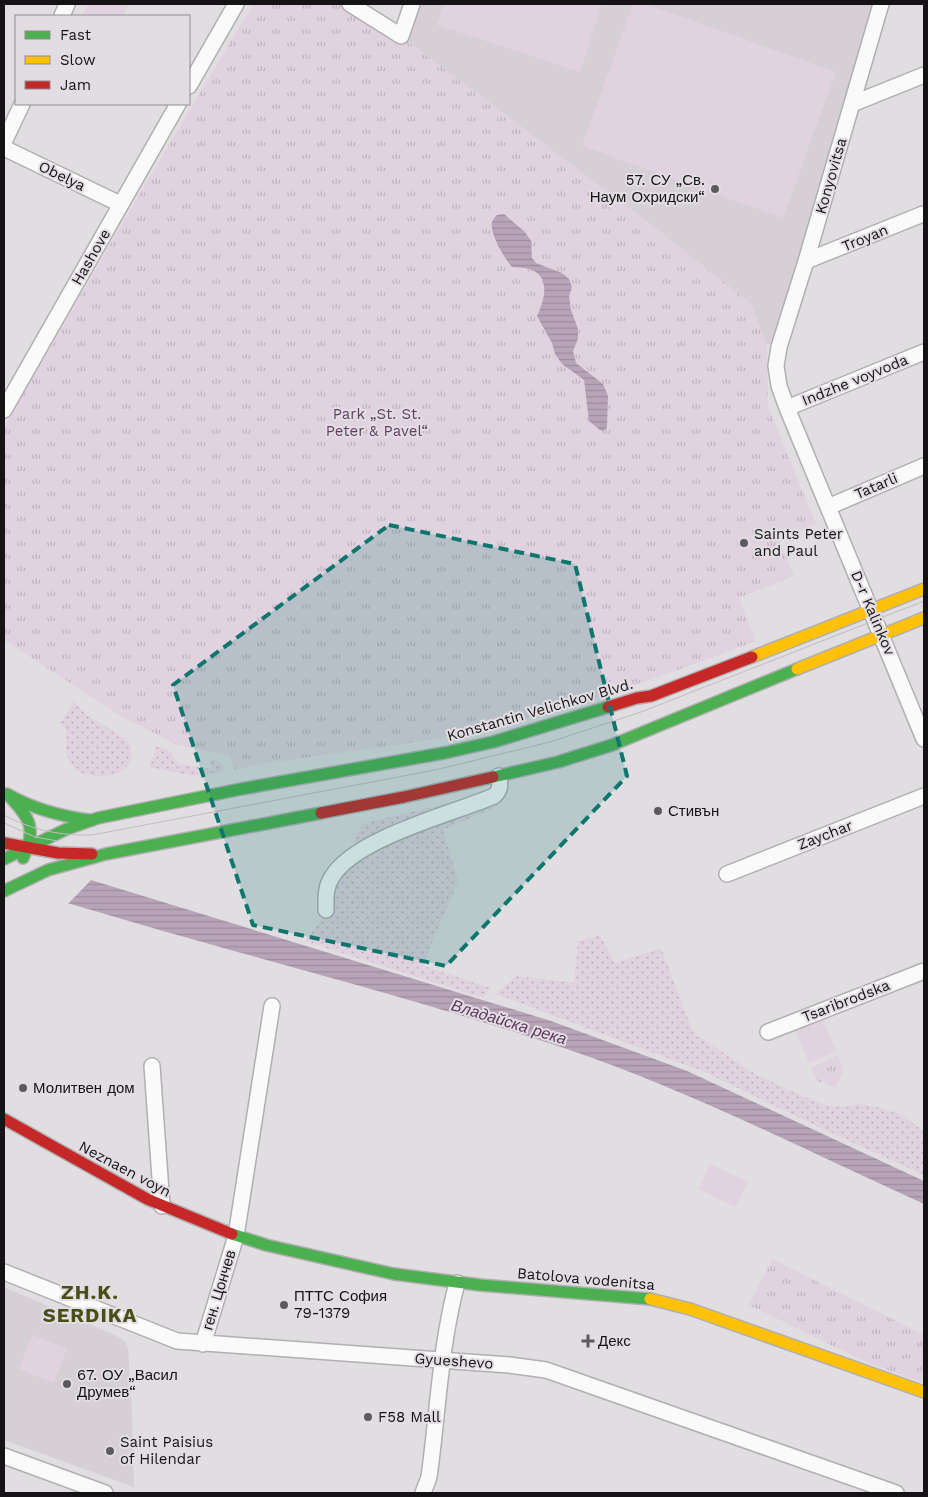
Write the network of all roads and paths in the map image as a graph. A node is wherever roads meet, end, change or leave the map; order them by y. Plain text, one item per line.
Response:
1 (236, 4) edge
2 (350, 4) edge
3 (412, 4) edge
4 (881, 4) edge
5 (924, 75) edge
6 (190, 84) edge
7 (852, 104) junction
8 (22, 105) edge
9 (177, 105) edge
10 (4, 142) edge
11 (4, 148) edge
12 (120, 204) junction
13 (923, 214) edge
14 (806, 261) junction
15 (779, 347) joint
16 (924, 352) edge
17 (787, 408) junction
18 (4, 410) edge
19 (924, 466) edge
20 (828, 507) junction
21 (924, 589) edge
22 (872, 610) junction
23 (924, 618) edge
24 (882, 635) junction
25 (924, 739) edge
26 (498, 776) junction
27 (6, 794) edge
28 (924, 796) edge
29 (89, 820) junction
30 (4, 843) edge
31 (27, 848) junction
32 (106, 854) junction
33 (4, 858) edge
34 (727, 874) dead end
35 (11, 875) edge
36 (4, 891) edge
37 (326, 910) dead end
38 (924, 970) edge
39 (272, 1006) dead end
40 (768, 1032) dead end
41 (152, 1066) dead end
42 (4, 1120) edge
43 (162, 1206) junction
44 (236, 1236) junction
45 (4, 1272) edge
46 (457, 1283) junction
47 (203, 1344) junction
48 (443, 1360) junction
49 (924, 1392) edge
50 (4, 1456) edge
51 (106, 1493) edge
52 (423, 1493) edge
53 (896, 1493) edge

1 - 6 street
2 - 3 street
4 - 7 street, Konyovitsa
5 - 7 street
7 - 14 street, Konyovitsa
8 - 10 street
9 - 12 street, Hashove
11 - 12 street, Obelya
12 - 18 street, Hashove
13 - 14 street, Troyan
14 - 15 street, Konyovitsa
15 - 17 street, D-r Kalinkov
16 - 17 street, Indzhe voyvoda
17 - 20 street, D-r Kalinkov
19 - 20 street, Tatarli
20 - 22 street, D-r Kalinkov
21 - 22 main road, Konstantin Velichkov Blvd.
22 - 24 street, D-r Kalinkov
22 - 29 main road, Konstantin Velichkov Blvd.
23 - 24 main road
24 - 25 street, D-r Kalinkov
24 - 26 main road
26 - 32 main road
26 - 37 street
27 - 29 main road
27 - 31 main road
28 - 34 street, Zaychar
29 - 31 main road
30 - 31 main road
31 - 32 main road
31 - 33 main road
31 - 35 main road
32 - 36 main road
38 - 40 street, Tsaribrodska
39 - 44 street, ген. Цончев
41 - 43 street
42 - 43 main road, Neznaen voyn
43 - 44 main road, Neznaen voyn
44 - 46 main road, Batolova vodenitsa
44 - 47 street, ген. Цончев
45 - 47 street, Gyueshevo
46 - 48 street
46 - 49 main road, Batolova vodenitsa
47 - 48 street, Gyueshevo
48 - 52 street
48 - 53 street, Gyueshevo
50 - 51 street

